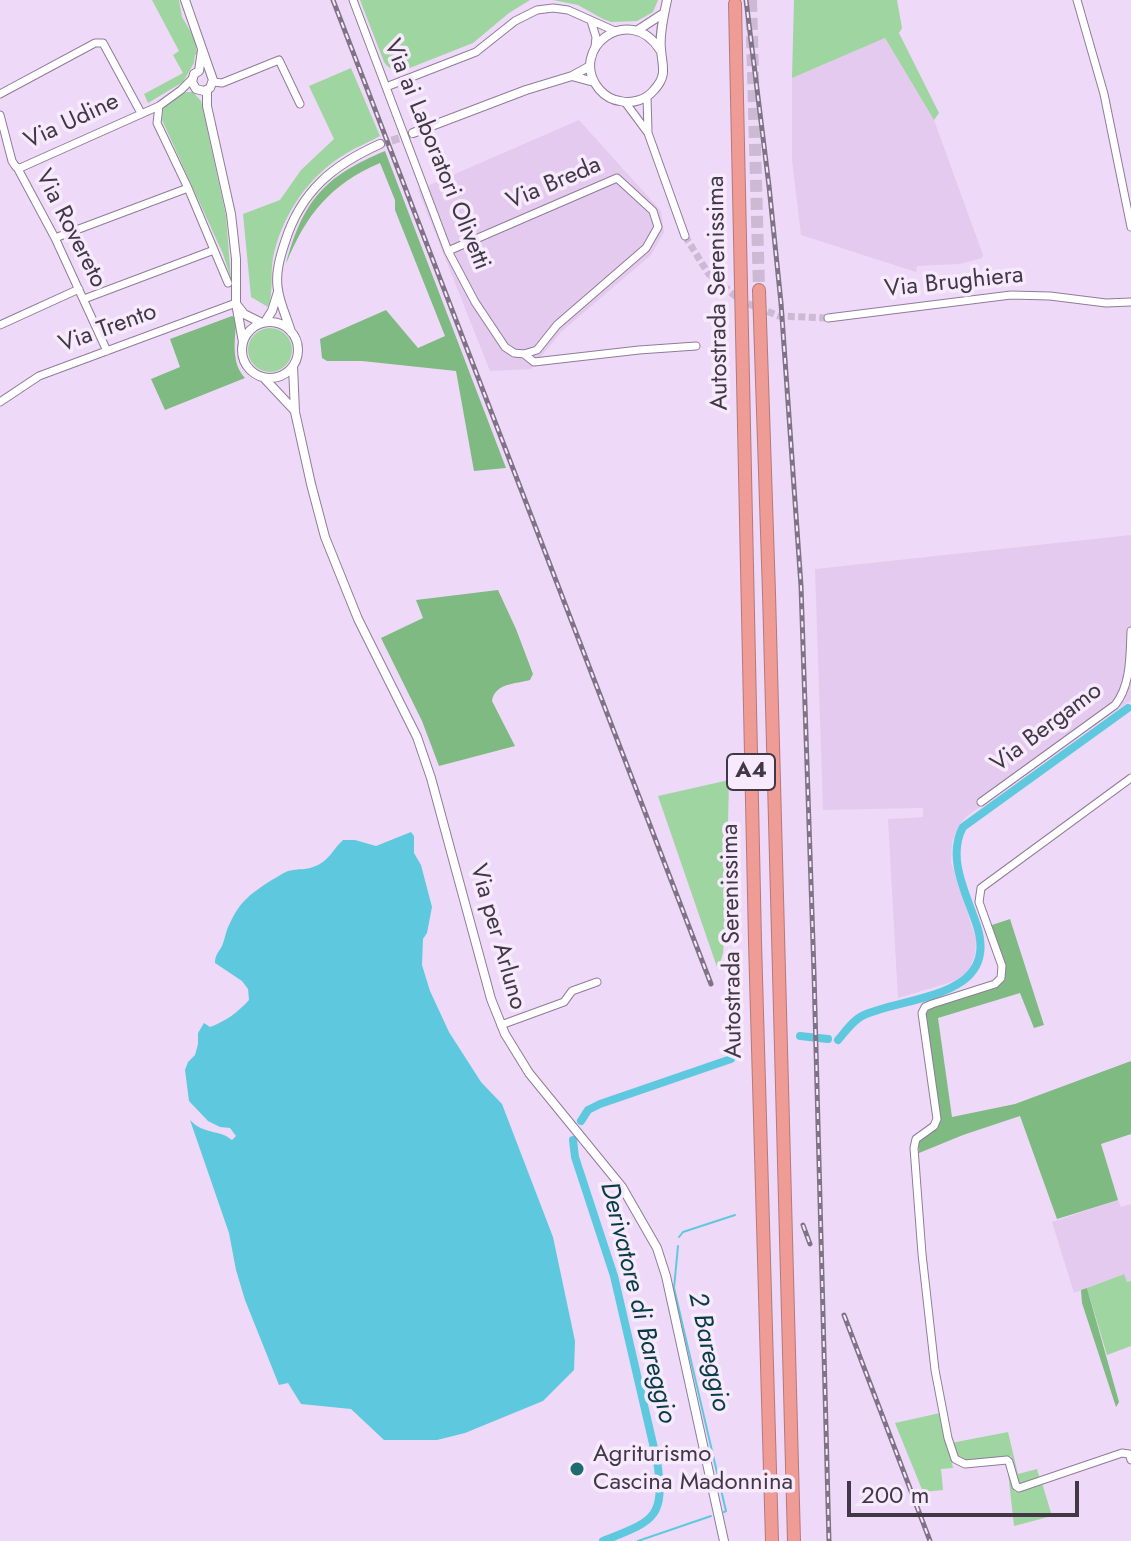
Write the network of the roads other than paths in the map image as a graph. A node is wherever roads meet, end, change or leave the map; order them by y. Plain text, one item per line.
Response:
1 (185, 0) edge
2 (353, 0) edge
3 (667, 0) edge
4 (1077, 0) edge
5 (735, 4) dead end
6 (664, 13) junction
7 (591, 21) junction
8 (638, 30) junction
9 (615, 31) junction
10 (595, 47) junction
11 (660, 50) junction
12 (590, 66) junction
13 (204, 71) junction
14 (572, 76) junction
15 (192, 79) junction
16 (594, 82) junction
17 (386, 87) junction
18 (204, 88) junction
19 (181, 90) junction
20 (0, 94) edge
21 (647, 97) junction
22 (625, 102) junction
23 (300, 104) dead end
24 (159, 106) junction
25 (141, 113) junction
26 (0, 115) edge
27 (413, 133) tunnel mouth
28 (648, 133) junction
29 (380, 144) tunnel mouth
30 (19, 168) junction
31 (188, 188) junction
32 (1131, 227) edge
33 (685, 236) tunnel mouth
34 (55, 238) junction
35 (214, 250) junction
36 (448, 251) junction
37 (228, 283) dead end
38 (79, 289) junction
39 (759, 290) tunnel mouth
40 (278, 292) junction
41 (84, 299) junction
42 (1131, 302) edge
43 (236, 303) junction
44 (828, 318) tunnel mouth
45 (263, 323) junction
46 (0, 325) edge
47 (291, 332) junction
48 (243, 342) junction
49 (696, 346) dead end
50 (107, 351) junction
51 (524, 354) junction
52 (293, 366) junction
53 (264, 378) junction
54 (0, 402) edge
55 (295, 412) junction
56 (1131, 631) edge
57 (1131, 778) edge
58 (981, 802) dead end
59 (597, 982) dead end
60 (501, 1025) junction
61 (1131, 1460) edge
62 (724, 1541) edge
63 (772, 1541) edge
64 (794, 1541) edge

1 - 13 street
2 - 17 street, Via ai Laboratori Olivetti
3 - 6 street
4 - 32 street
5 - 63 highway, Autostrada Serenissima / A4
6 - 8 street
6 - 11 street
7 - 9 street
7 - 10 street
7 - 17 street
8 - 9 street
8 - 11 street
9 - 10 street
10 - 12 street
11 - 21 street
12 - 14 street
12 - 16 street
13 - 15 street
13 - 18 street
14 - 16 street
14 - 27 street
15 - 18 street
15 - 19 street, Via Udine
16 - 22 street
17 - 36 street, Via ai Laboratori Olivetti
18 - 19 street
18 - 23 street
18 - 43 street
19 - 24 street, Via Udine
20 - 25 street
21 - 22 street
21 - 28 street
22 - 28 street
24 - 25 street, Via Udine
24 - 31 street
25 - 30 street, Via Udine
26 - 30 street, Via Rovereto
28 - 33 street
29 - 40 street
30 - 34 street, Via Rovereto
31 - 34 street
31 - 35 street
34 - 38 street, Via Rovereto
35 - 37 street
35 - 41 street
36 - 51 street, Via ai Laboratori Olivetti
36 - 51 street, Via Breda
38 - 41 street, Via Rovereto
38 - 46 street
39 - 64 highway, Autostrada Serenissima / A4
40 - 45 street
40 - 47 street, Via per Arluno
41 - 50 street, Via Rovereto
42 - 44 street, Via Brughiera
43 - 45 street
43 - 48 street
43 - 50 street, Via Trento
45 - 47 street
45 - 48 street
47 - 52 street, Via per Arluno
48 - 53 street
49 - 51 street
50 - 54 street, Via Trento
52 - 53 street
52 - 55 street, Via per Arluno
53 - 55 street
55 - 60 street, Via per Arluno
56 - 58 street, Via Bergamo
57 - 61 street
59 - 60 street
60 - 62 street, Via per Arluno

